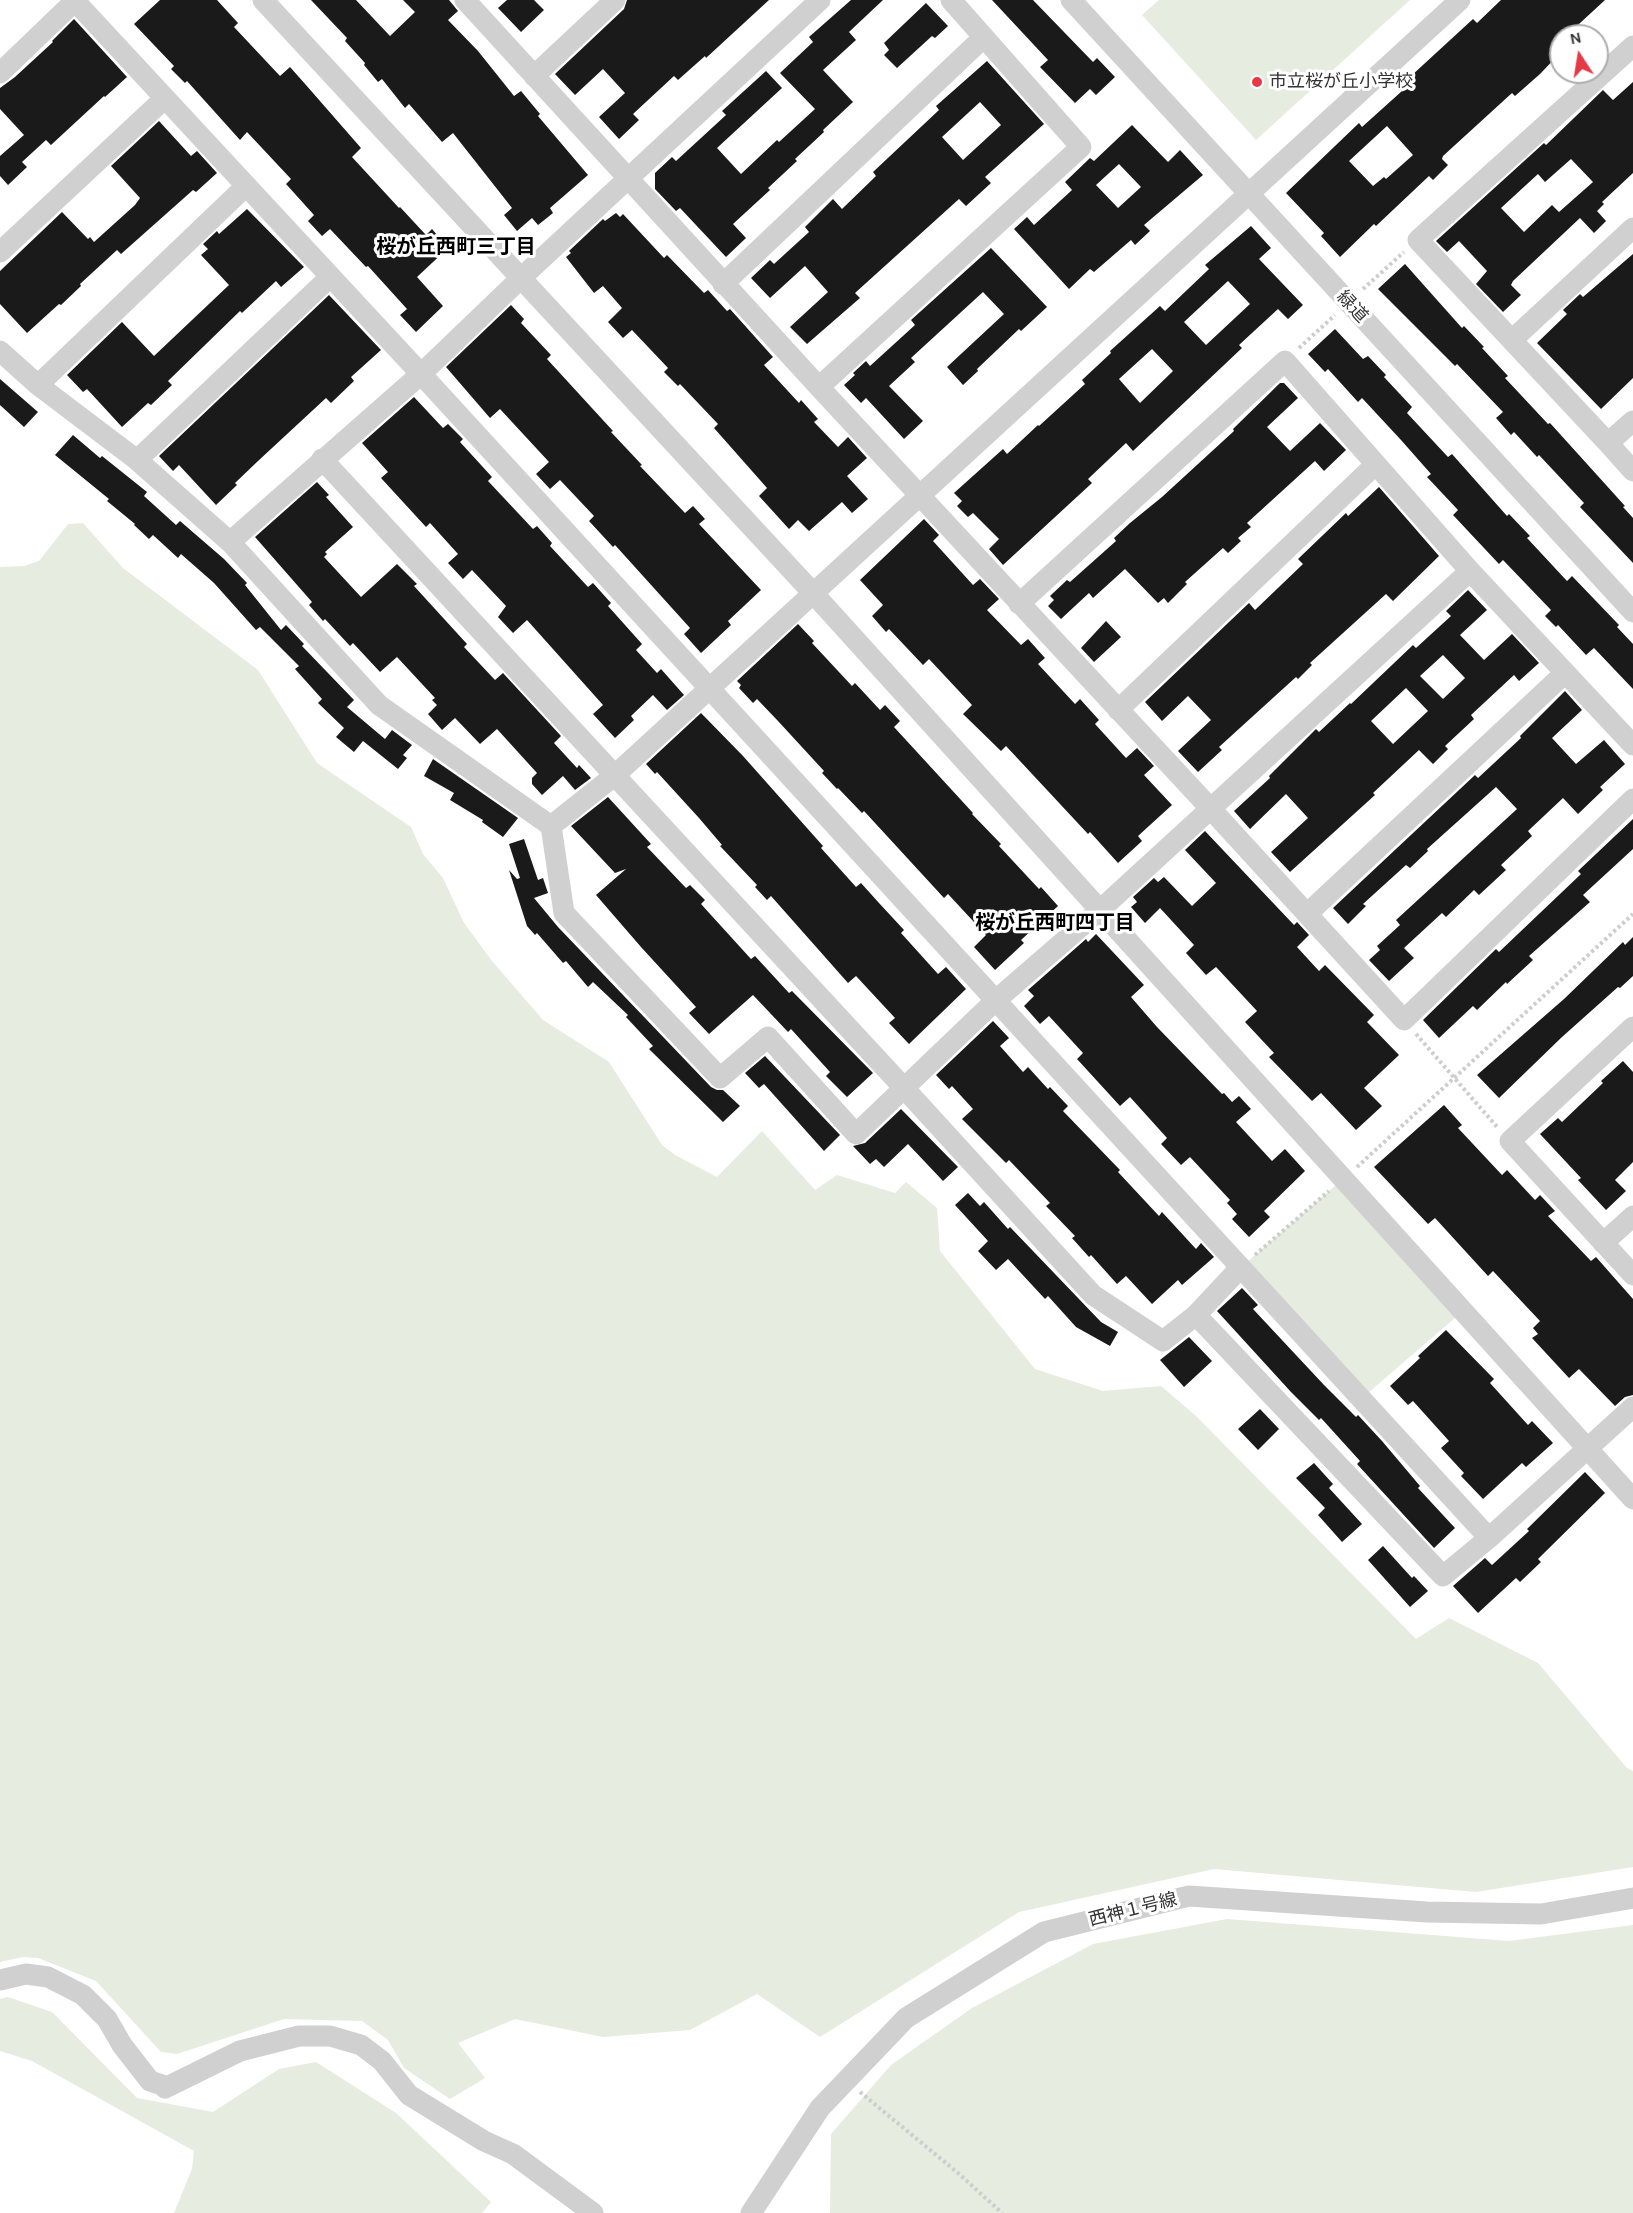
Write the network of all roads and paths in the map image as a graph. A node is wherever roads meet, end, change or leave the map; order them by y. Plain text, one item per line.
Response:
1 (263, 0) edge
2 (465, 0) edge
3 (615, 0) edge
4 (820, 0) edge
5 (951, 0) edge
6 (1071, 0) edge
7 (1460, 0) edge
8 (75, 1) edge
9 (984, 37) junction
10 (1633, 46) edge
11 (0, 73) edge
12 (534, 76) junction
13 (164, 99) junction
14 (627, 179) junction
15 (246, 186) junction
16 (1248, 194) junction
17 (1633, 228) edge
18 (0, 252) edge
19 (330, 277) junction
20 (520, 278) junction
21 (723, 284) junction
22 (1512, 340) junction
23 (0, 351) edge
24 (421, 374) junction
25 (38, 385) junction
26 (819, 387) junction
27 (1633, 421) edge
28 (1608, 443) junction
29 (322, 459) junction
30 (137, 460) junction
31 (1376, 464) junction
32 (1633, 471) edge
33 (919, 496) junction
34 (230, 542) junction
35 (1470, 571) junction
36 (813, 593) junction
37 (1020, 604) junction
38 (1633, 612) edge
39 (1565, 673) junction
40 (709, 689) junction
41 (1118, 710) junction
42 (1633, 745) edge
43 (614, 776) junction
44 (1633, 799) edge
45 (1210, 808) junction
46 (551, 826) junction
47 (1100, 910) junction
48 (1307, 914) junction
49 (1633, 914) edge
50 (995, 1002) junction
51 (1404, 1020) junction
52 (1633, 1027) edge
53 (1455, 1079) junction
54 (904, 1088) junction
55 (1510, 1141) junction
56 (1343, 1179) junction
57 (1633, 1216) edge
58 (1604, 1243) junction
59 (1240, 1268) junction
60 (1633, 1275) edge
61 (1196, 1315) junction
62 (1633, 1407) edge
63 (1587, 1449) junction
64 (1633, 1499) edge
65 (1489, 1538) junction
66 (1633, 1898) edge
67 (0, 1980) edge
68 (845, 2082) junction
69 (593, 2213) edge
70 (751, 2213) edge
71 (1002, 2213) edge

1 - 20 street
2 - 12 street
3 - 12 street
4 - 14 street
5 - 9 street
6 - 16 street, 緑道
7 - 16 street
8 - 11 street
8 - 13 street
9 - 21 street
9 - 26 street
10 - 22 street
12 - 14 street
13 - 15 street
13 - 18 street
14 - 20 street
14 - 21 street
15 - 19 street
15 - 25 street
16 - 33 street
16 - 38 street, 緑道
17 - 22 street
19 - 24 street
19 - 30 street
20 - 24 street
20 - 36 street
21 - 26 street
22 - 28 street
23 - 25 street
24 - 29 street
24 - 40 street
25 - 30 street
26 - 33 street
27 - 28 street
28 - 32 street
29 - 34 street
29 - 43 street
30 - 34 street
31 - 35 street
31 - 37 street
31 - 41 street
33 - 36 street
33 - 37 street
34 - 46 street
35 - 39 street
35 - 45 street
36 - 40 street
36 - 47 street
37 - 41 street
39 - 42 street
39 - 48 street
40 - 43 street
40 - 50 street
41 - 45 street
43 - 46 street
43 - 54 street
44 - 51 street
45 - 47 street
45 - 48 street
46 - 54 street
47 - 50 street
47 - 56 street
48 - 51 street
49 - 53 path
50 - 54 street
50 - 59 street
51 - 53 path
52 - 55 street
53 - 55 path
53 - 56 path
54 - 61 street
55 - 58 street
56 - 59 path
56 - 63 street
57 - 58 street
58 - 60 street
59 - 61 street
59 - 65 street
61 - 65 street
62 - 63 street
63 - 64 street
63 - 65 street
66 - 68 street, 西神１号線
67 - 69 street
68 - 70 street, 西神１号線
68 - 71 path

